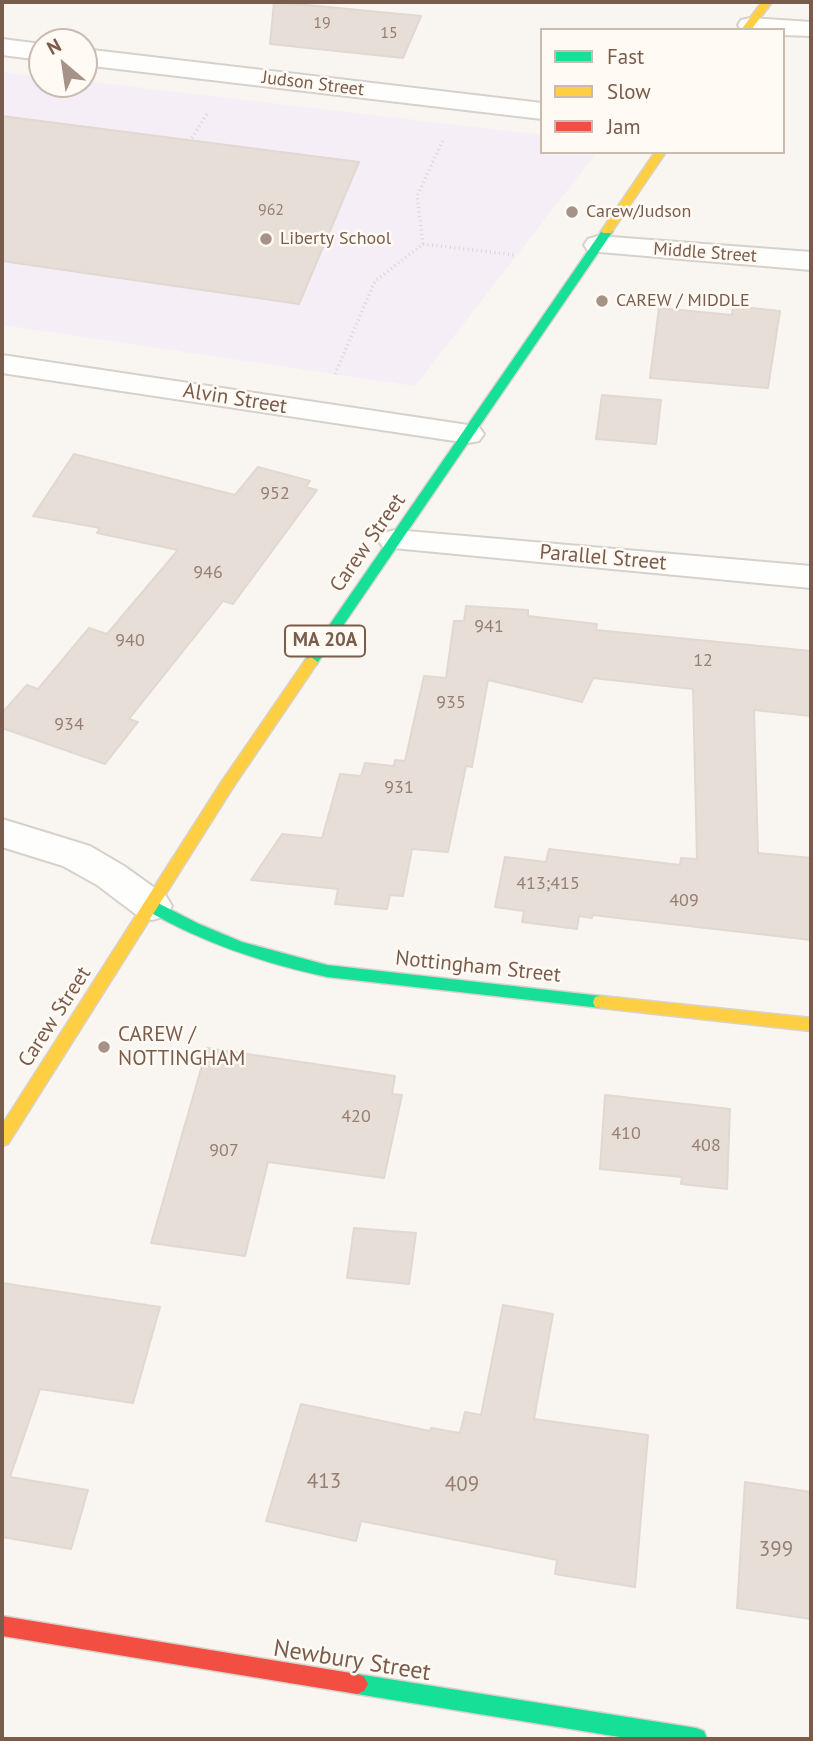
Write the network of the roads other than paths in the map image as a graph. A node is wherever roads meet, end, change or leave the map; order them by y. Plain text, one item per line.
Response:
1 (767, 2) edge
2 (748, 27) edge
3 (780, 28) edge
4 (785, 28) edge
5 (811, 29) edge
6 (2, 47) edge
7 (28, 50) edge
8 (98, 59) edge
9 (540, 111) edge
10 (661, 154) edge
11 (598, 245) junction
12 (811, 261) edge
13 (2, 364) edge
14 (468, 434) junction
15 (395, 540) junction
16 (811, 577) edge
17 (2, 833) edge
18 (152, 906) junction
19 (811, 1025) edge
20 (2, 1139) edge
21 (2, 1626) edge
22 (599, 1732) edge
23 (696, 1739) edge

1 - 2 main road
2 - 3 street
4 - 5 street
6 - 7 street
8 - 9 street, Judson Street
10 - 11 main road, Carew Street / MA 20A
11 - 12 street, Middle Street
11 - 14 main road, Carew Street / MA 20A
13 - 14 street, Alvin Street
14 - 15 main road, Carew Street / MA 20A
15 - 16 street, Parallel Street
15 - 18 main road, Carew Street / MA 20A
17 - 18 street
18 - 19 main road, Nottingham Street
18 - 20 main road, Carew Street / MA 20A
21 - 22 main road, Newbury Street
22 - 23 main road, Newbury Street

